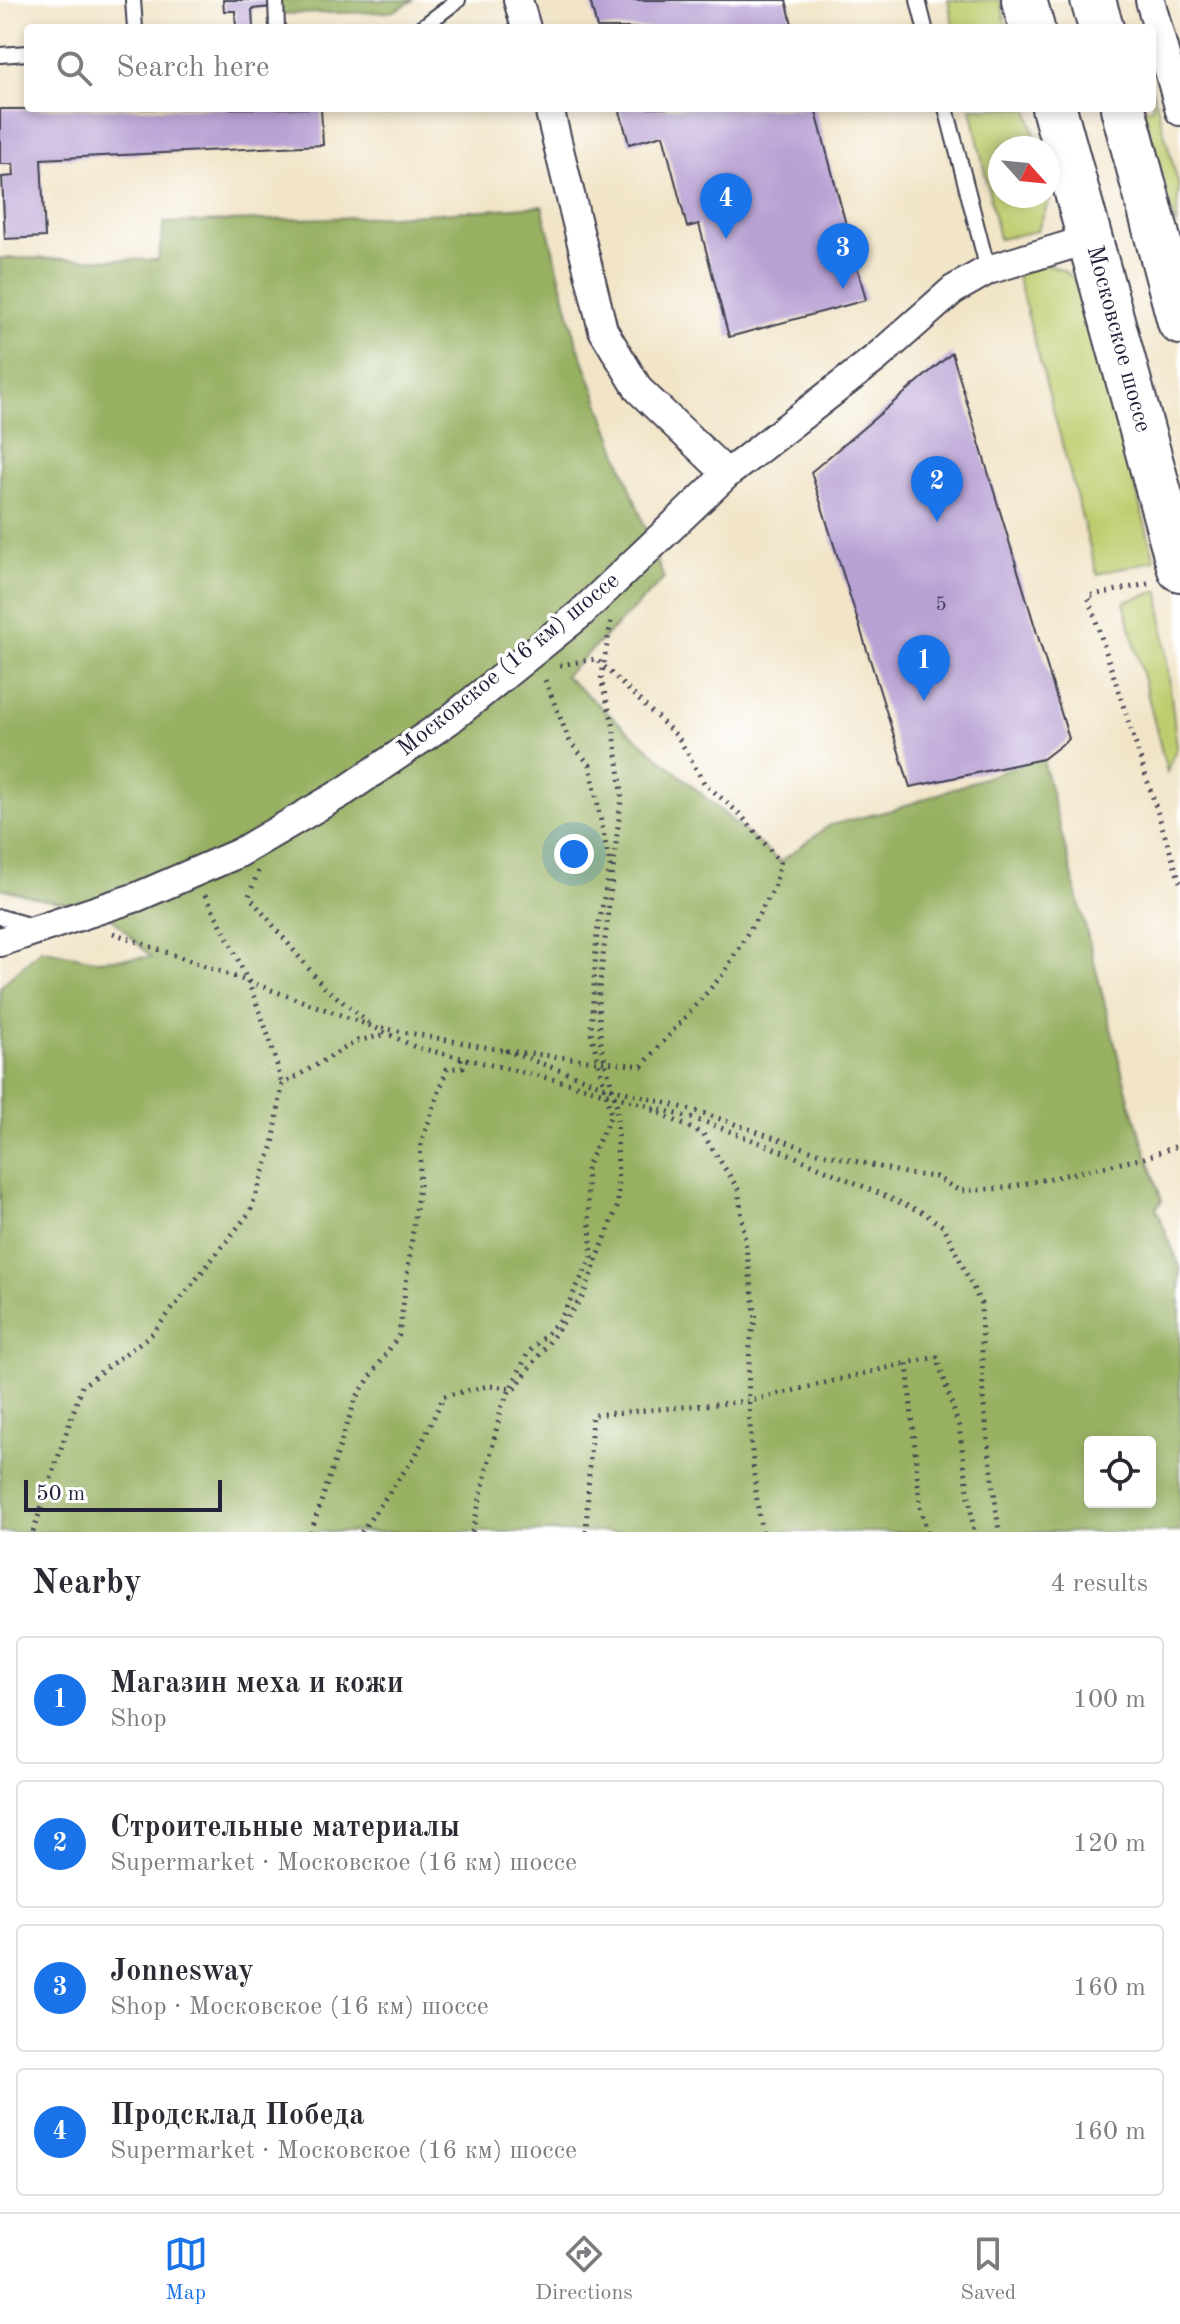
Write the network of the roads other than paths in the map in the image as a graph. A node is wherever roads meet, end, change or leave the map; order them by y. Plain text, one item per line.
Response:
1 (133, 0) edge
2 (276, 0) edge
3 (458, 0) edge
4 (518, 0) edge
5 (918, 0) edge
6 (1024, 0) edge
7 (1093, 0) edge
8 (1150, 0) edge
9 (135, 24) edge
10 (277, 24) edge
11 (426, 24) edge
12 (525, 24) edge
13 (924, 24) edge
14 (1031, 24) edge
15 (1100, 24) edge
16 (24, 53) edge
17 (0, 55) edge
18 (1180, 111) edge
19 (550, 112) edge
20 (947, 112) edge
21 (1055, 112) edge
22 (1124, 112) edge
23 (1090, 239) junction
24 (988, 270) junction
25 (1180, 321) edge
26 (727, 474) junction
27 (1173, 481) edge
28 (1164, 577) edge
29 (0, 917) edge
30 (40, 928) junction
31 (0, 942) edge

1 - 9 lane
2 - 10 lane
3 - 11 lane
4 - 12 street
5 - 13 lane
6 - 14 main road
7 - 15 main road
8 - 18 street
16 - 17 lane
19 - 26 street
20 - 24 lane
21 - 23 main road, Московское шоссе
22 - 25 main road
23 - 24 street, Московское (16 км) шоссе
23 - 27 main road, Московское шоссе
24 - 26 street, Московское (16 км) шоссе
26 - 30 street, Московское (16 км) шоссе
27 - 28 main road, Московское шоссе
29 - 30 lane
30 - 31 street, Московское (16 км) шоссе

